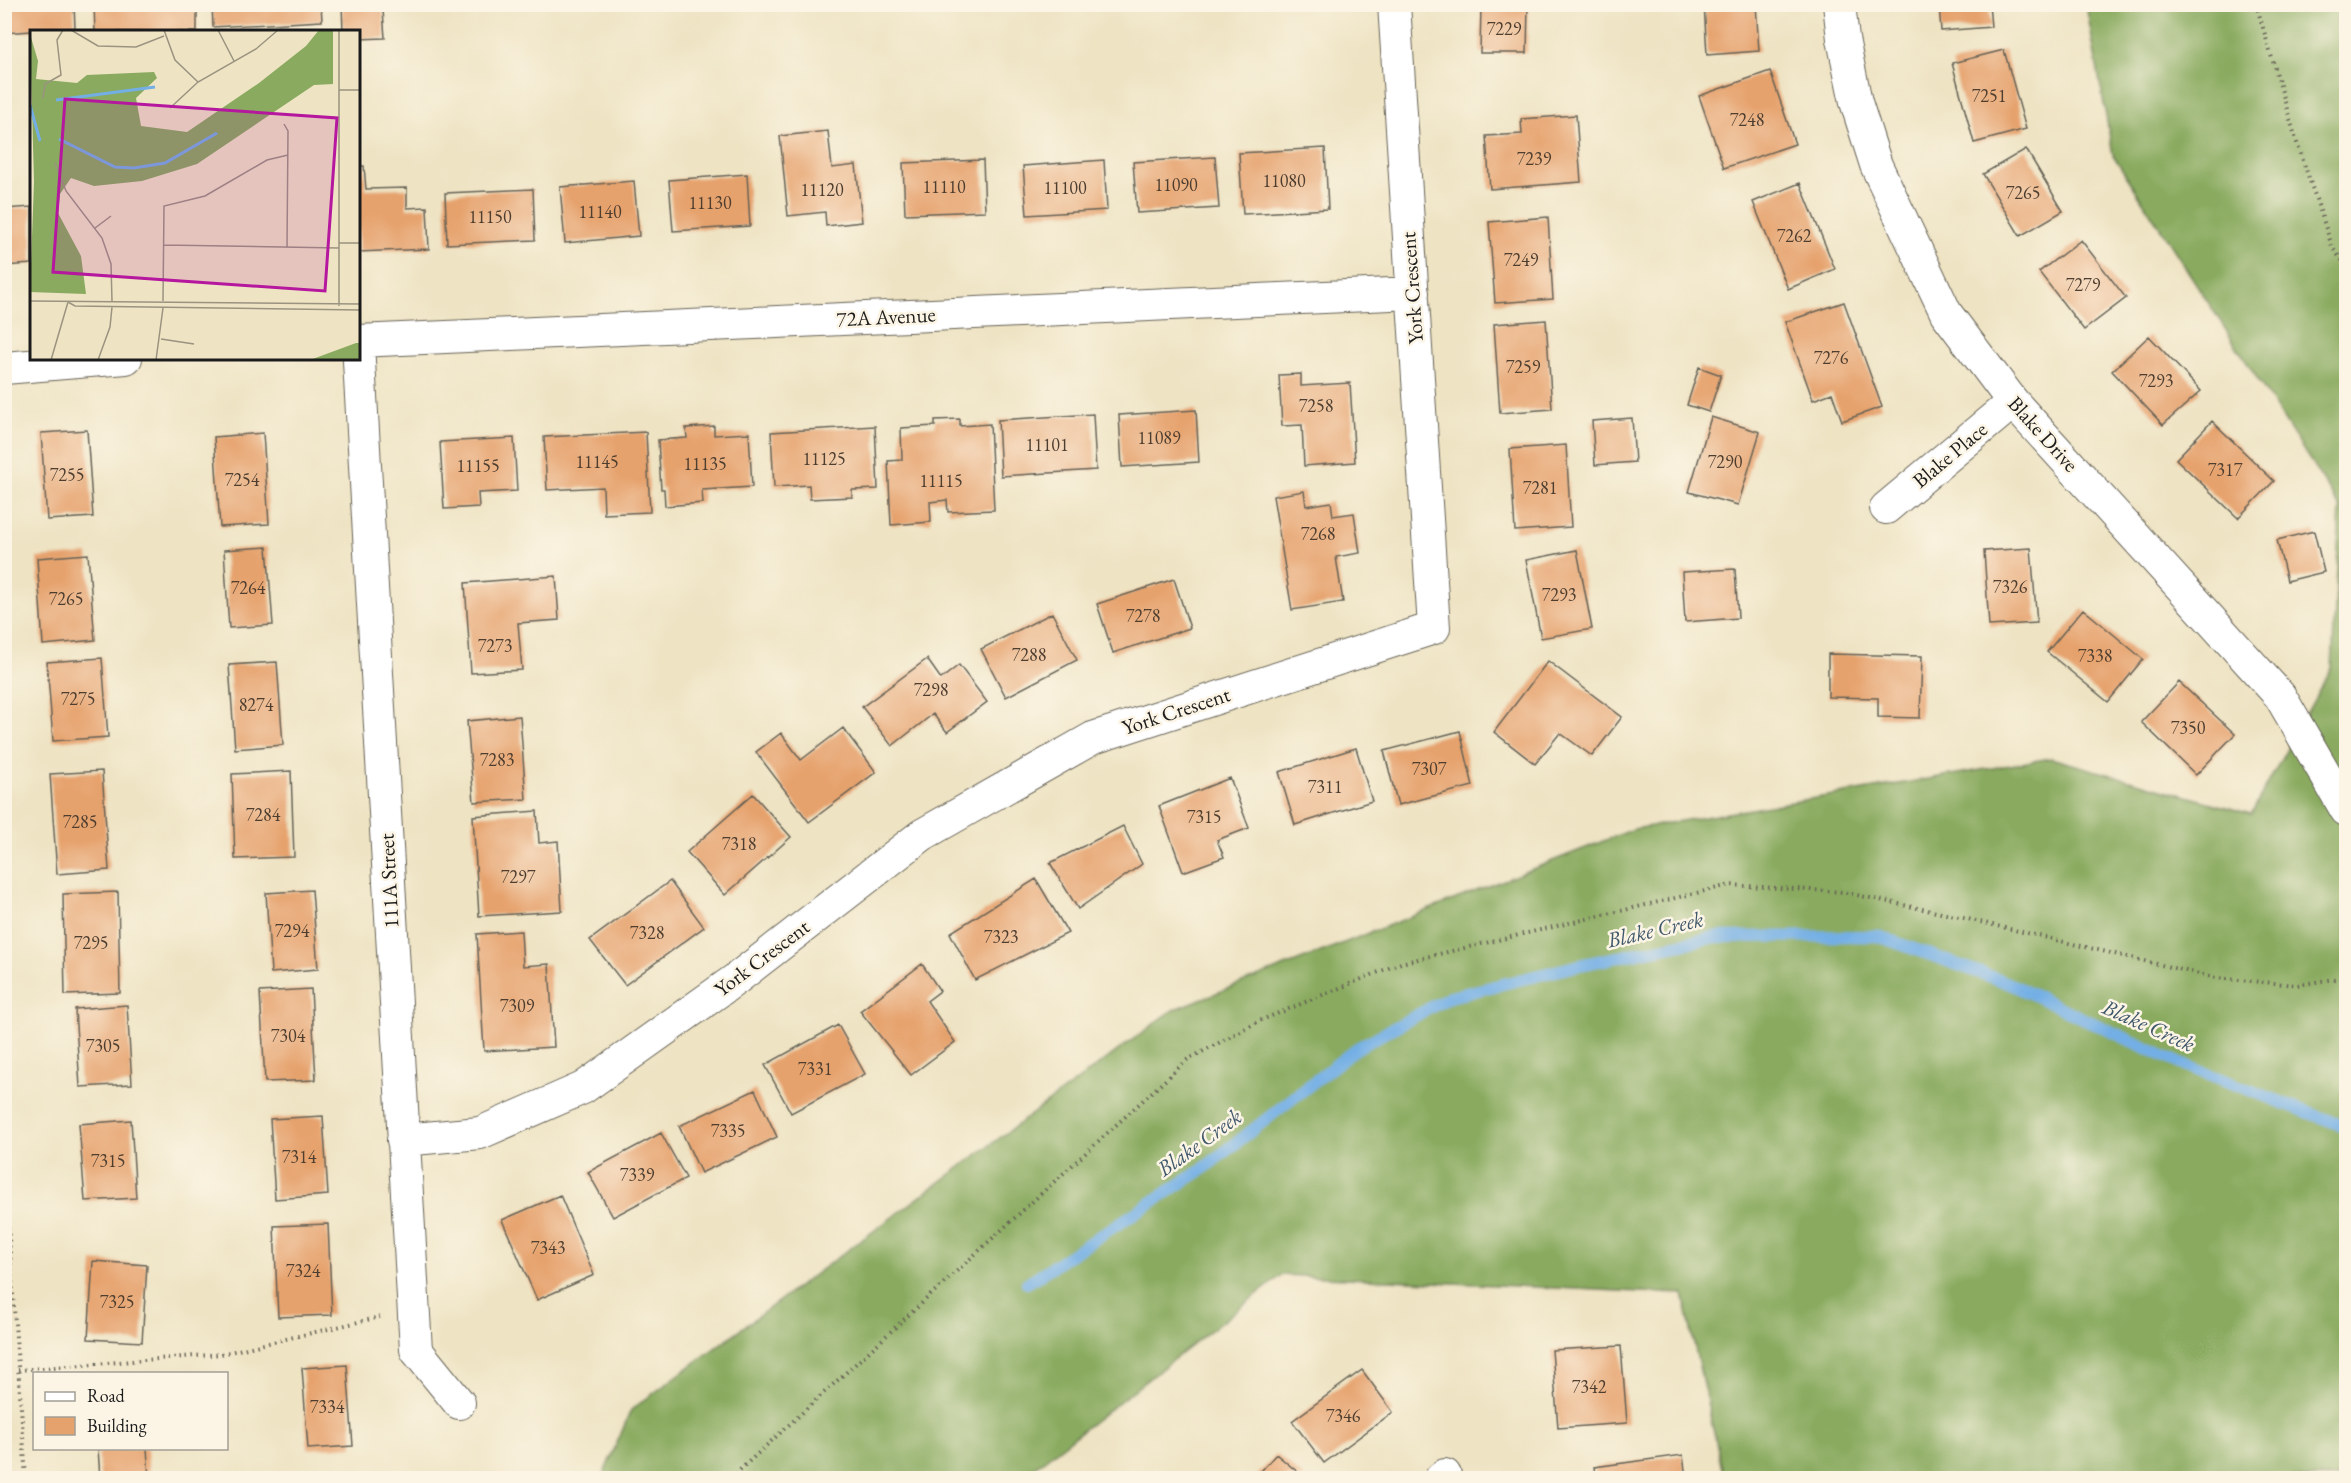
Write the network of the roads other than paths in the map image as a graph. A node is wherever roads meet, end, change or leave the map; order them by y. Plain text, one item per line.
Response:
1 (1394, 4) edge
2 (1839, 4) edge
3 (1413, 293) junction
4 (360, 342) edge
5 (102, 360) edge
6 (359, 360) edge
7 (4, 368) edge
8 (2013, 402) junction
9 (1886, 508) dead end
10 (2346, 810) edge
11 (404, 1140) junction
12 (459, 1403) dead end

1 - 3 street, York Crescent
2 - 8 street, Blake Drive
3 - 4 street, 72A Avenue
3 - 11 street, York Crescent
5 - 7 street
6 - 11 street, 111A Street
8 - 9 street, Blake Place
8 - 10 street, Blake Drive
11 - 12 street, 111A Street

